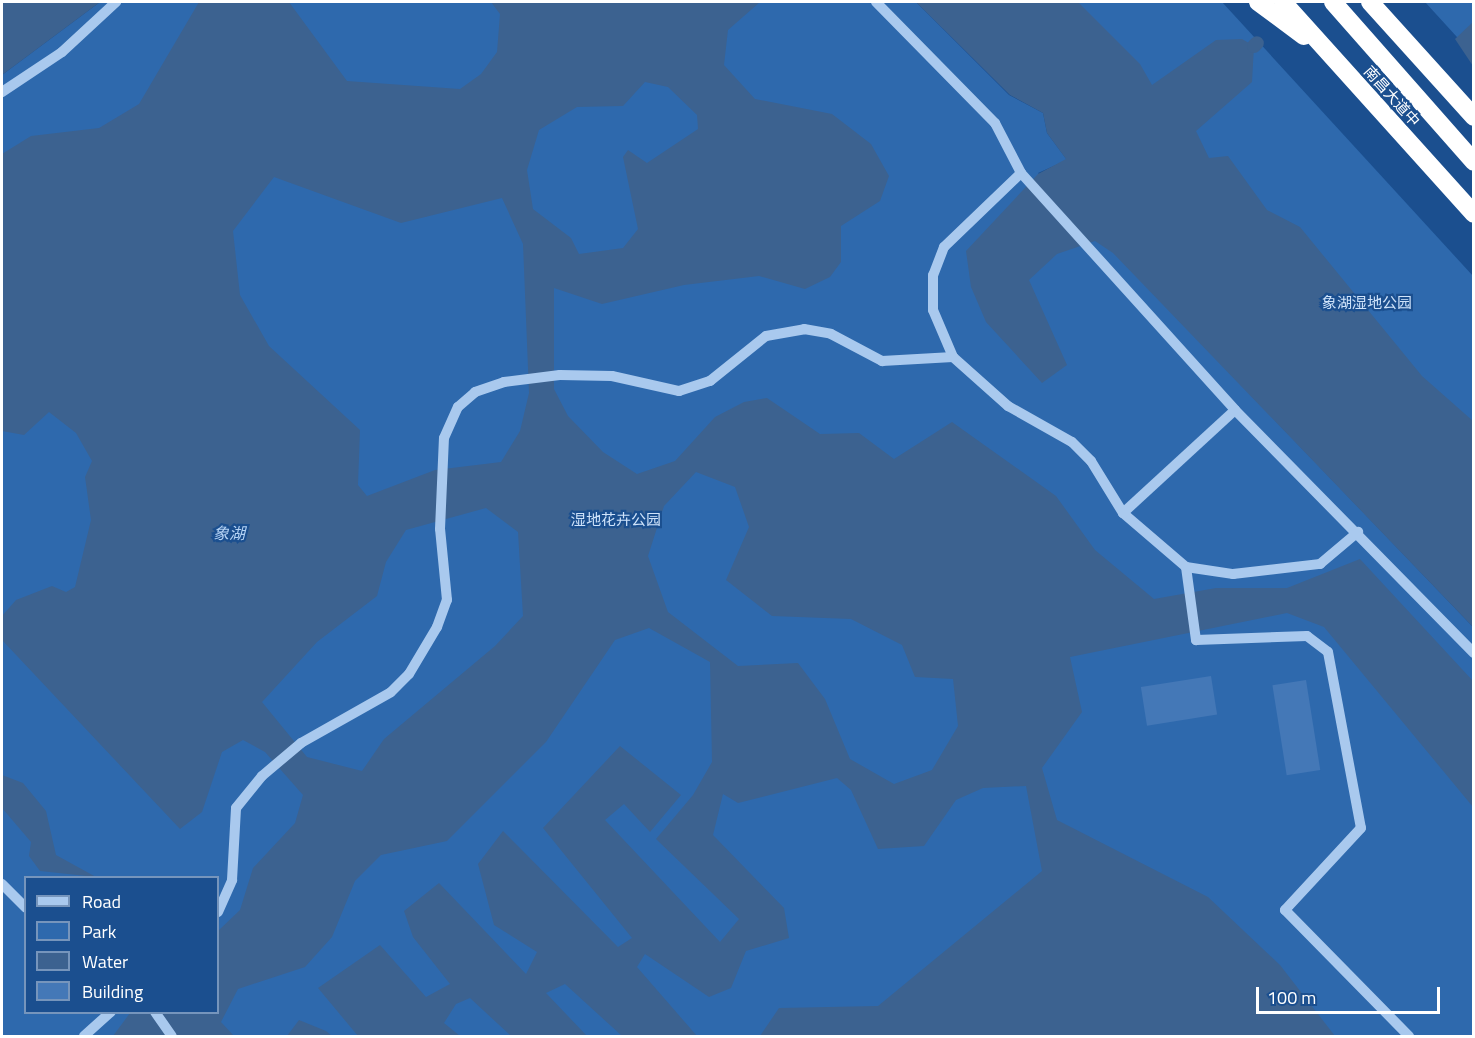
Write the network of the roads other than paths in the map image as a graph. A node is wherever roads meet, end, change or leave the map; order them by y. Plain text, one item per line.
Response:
1 (116, 2) edge
2 (876, 2) edge
3 (1258, 2) edge
4 (1284, 2) edge
5 (1333, 2) edge
6 (1370, 2) edge
7 (1334, 58) junction
8 (2, 92) edge
9 (1473, 117) edge
10 (1473, 162) edge
11 (1023, 175) junction
12 (1473, 214) edge
13 (953, 357) junction
14 (1235, 410) junction
15 (1123, 513) junction
16 (1358, 532) junction
17 (1186, 567) junction
18 (1473, 653) edge
19 (2, 884) edge
20 (24, 906) edge
21 (219, 910) edge
22 (109, 1014) edge
23 (156, 1014) edge
24 (84, 1036) edge
25 (172, 1036) edge
26 (1409, 1036) edge

1 - 8 street
2 - 11 street
3 - 7 highway
4 - 7 highway, 南昌大道中
5 - 10 highway, 南昌大道中
6 - 9 highway
7 - 12 highway, 南昌大道中
11 - 13 street
11 - 14 street
13 - 15 street
13 - 21 street
14 - 15 street
14 - 16 street
15 - 17 street
16 - 17 street
16 - 18 street
17 - 26 street
19 - 20 street
22 - 24 street
23 - 25 street

